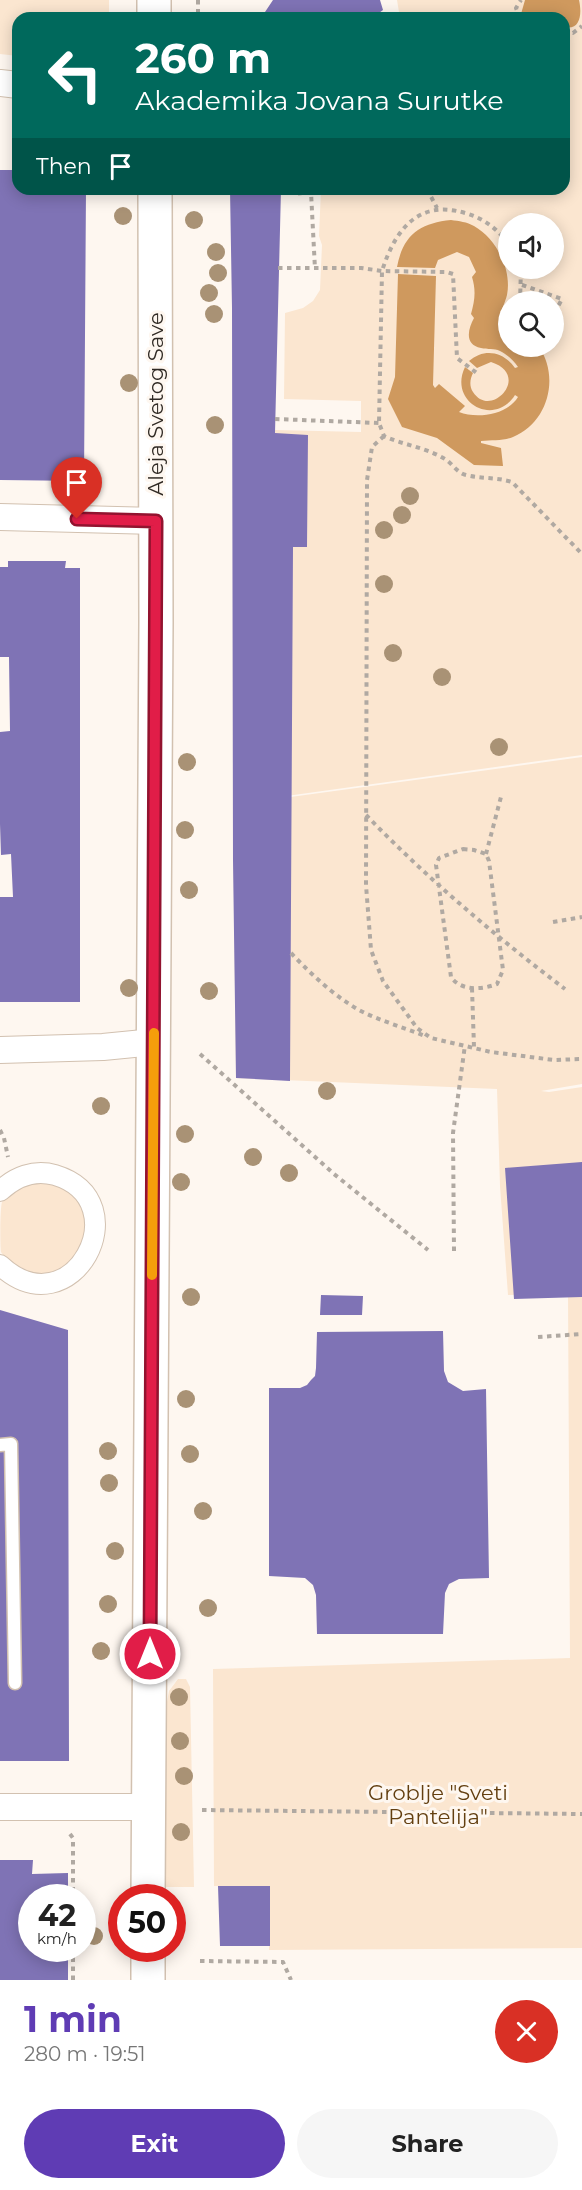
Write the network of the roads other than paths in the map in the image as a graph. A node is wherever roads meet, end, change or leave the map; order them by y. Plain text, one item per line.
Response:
1 (155, 195) edge
2 (0, 517) edge
3 (156, 521) junction
4 (154, 1042) junction
5 (0, 1050) edge
6 (0, 1191) edge
7 (0, 1265) edge
8 (0, 1444) edge
9 (15, 1683) dead end
10 (0, 1807) edge
11 (148, 1807) junction
12 (148, 1884) edge
13 (148, 1962) edge
14 (148, 1980) edge

1 - 3 main road, Aleja Svetog Save
2 - 3 street
3 - 4 main road, Aleja Svetog Save
4 - 5 street
4 - 11 main road, Aleja Svetog Save
6 - 7 street
8 - 9 lane
10 - 11 street
11 - 12 main road, Aleja Svetog Save
13 - 14 main road

